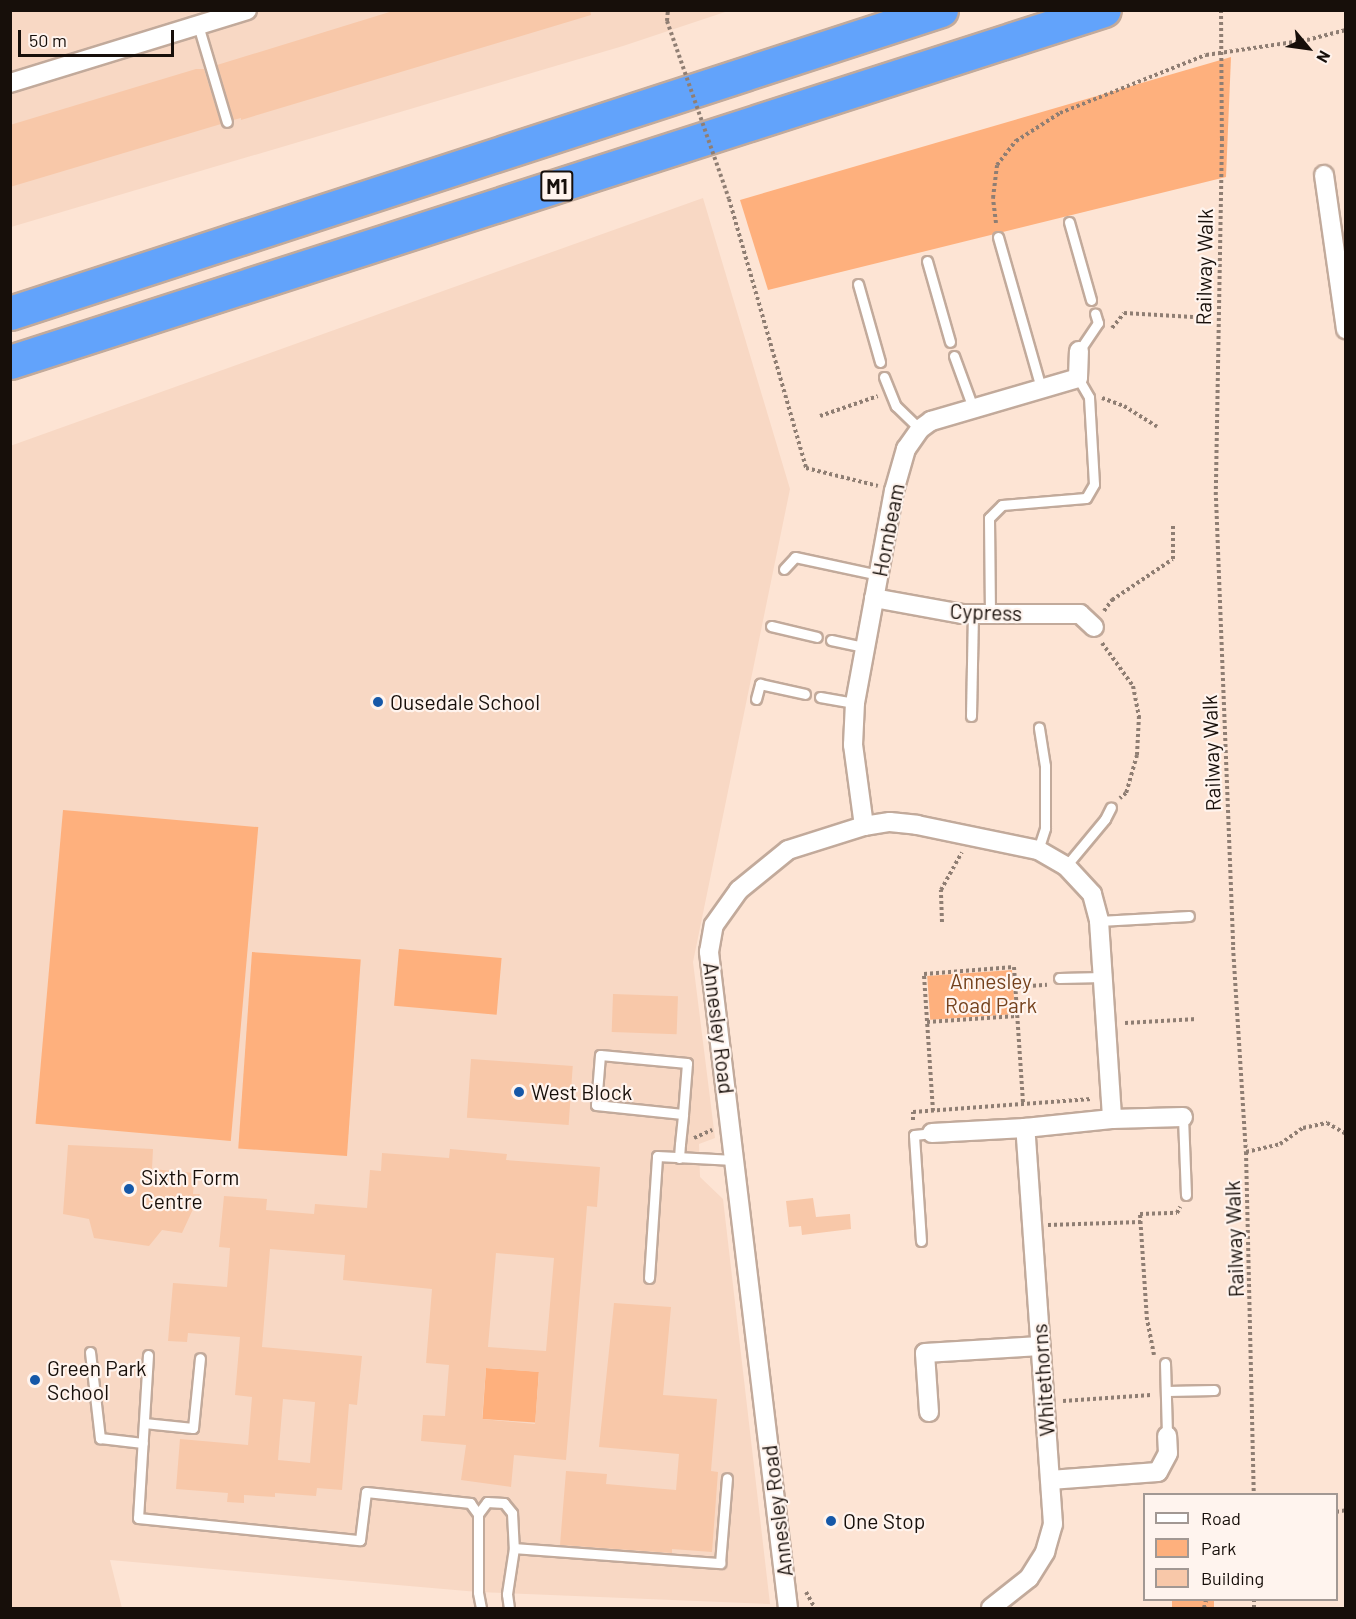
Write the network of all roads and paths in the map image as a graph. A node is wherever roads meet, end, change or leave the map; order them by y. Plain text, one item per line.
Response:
1 (247, 10) edge
2 (668, 10) edge
3 (942, 10) edge
4 (1104, 10) edge
5 (1221, 10) edge
6 (198, 25) junction
7 (1346, 30) edge
8 (1222, 53) junction
9 (10, 82) edge
10 (227, 122) dead end
11 (1324, 175) dead end
12 (1338, 217) edge
13 (1068, 222) dead end
14 (998, 237) joint
15 (927, 261) dead end
16 (858, 284) dead end
17 (1091, 300) dead end
18 (10, 313) edge
19 (1095, 313) dead end
20 (1193, 317) dead end
21 (1346, 329) edge
22 (950, 342) dead end
23 (1083, 346) junction
24 (954, 356) dead end
25 (10, 362) edge
26 (880, 362) dead end
27 (884, 376) dead end
28 (1078, 378) junction
29 (1041, 388) junction
30 (890, 392) junction
31 (1089, 397) junction
32 (974, 408) junction
33 (820, 416) dead end
34 (1156, 427) dead end
35 (920, 429) junction
36 (894, 490) junction
37 (1173, 524) dead end
38 (784, 569) dead end
39 (879, 574) junction
40 (874, 598) junction
41 (982, 614) junction
42 (771, 626) dead end
43 (1094, 627) junction
44 (817, 637) dead end
45 (831, 640) dead end
46 (865, 647) junction
47 (805, 694) dead end
48 (820, 697) dead end
49 (756, 699) dead end
50 (855, 703) junction
51 (971, 716) dead end
52 (1039, 727) dead end
53 (1111, 807) joint
54 (864, 826) junction
55 (971, 836) junction
56 (1038, 850) junction
57 (1066, 866) junction
58 (1189, 916) dead end
59 (1099, 921) junction
60 (942, 922) dead end
61 (1103, 977) junction
62 (1059, 978) joint
63 (1015, 987) junction
64 (1017, 1016) junction
65 (1197, 1019) dead end
66 (927, 1022) junction
67 (1106, 1024) junction
68 (1110, 1098) junction
69 (1023, 1104) junction
70 (933, 1111) junction
71 (683, 1114) junction
72 (1183, 1117) joint
73 (1112, 1119) junction
74 (731, 1128) junction
75 (1025, 1128) junction
76 (923, 1134) junction
77 (1346, 1134) edge
78 (680, 1144) junction
79 (1246, 1152) junction
80 (679, 1158) junction
81 (734, 1160) junction
82 (1186, 1195) joint
83 (1141, 1222) junction
84 (1032, 1226) junction
85 (921, 1241) dead end
86 (649, 1278) dead end
87 (1040, 1346) junction
88 (90, 1352) dead end
89 (148, 1355) dead end
90 (1155, 1357) dead end
91 (200, 1358) dead end
92 (1165, 1363) dead end
93 (1214, 1390) dead end
94 (1167, 1393) junction
95 (1044, 1402) junction
96 (928, 1412) dead end
97 (144, 1424) junction
98 (1167, 1436) joint
99 (143, 1443) junction
100 (727, 1478) dead end
101 (1050, 1480) junction
102 (1254, 1493) edge
103 (478, 1514) junction
104 (514, 1548) junction
105 (803, 1586) dead end
106 (481, 1608) edge
107 (509, 1608) edge
108 (788, 1608) edge
109 (815, 1608) edge
110 (991, 1608) edge

1 - 6 street
2 - 36 path, bridge
3 - 18 highway, M1
4 - 25 highway, M1
5 - 8 path, Railway Walk
6 - 9 street
6 - 10 lane
7 - 8 path
8 - 14 path
8 - 79 path, Railway Walk
11 - 12 street
12 - 21 street
13 - 17 lane
14 - 29 lane
15 - 22 lane
16 - 26 lane
19 - 23 lane
20 - 23 path
23 - 28 street
24 - 32 lane
27 - 30 lane
28 - 29 street
28 - 31 lane
29 - 32 street
30 - 33 path
30 - 35 lane
31 - 34 path
31 - 41 lane
32 - 35 street
35 - 36 street, Hornbeam
36 - 39 street, Hornbeam
37 - 43 path
38 - 39 lane
39 - 40 street, Hornbeam
40 - 41 street, Cypress
40 - 46 street, Hornbeam
41 - 43 street, Cypress
41 - 51 lane
42 - 44 lane
43 - 53 path
45 - 46 lane
46 - 50 street, Hornbeam
47 - 49 lane
48 - 50 lane
50 - 54 street, Hornbeam
52 - 56 lane
53 - 57 lane
54 - 55 street, Annesley Road
54 - 74 street, Annesley Road
55 - 56 street, Annesley Road
55 - 60 path
56 - 57 street, Annesley Road
57 - 59 street, Annesley Road
58 - 59 lane
59 - 61 street, Annesley Road
61 - 62 lane
61 - 67 street, Annesley Road
62 - 63 path
63 - 64 path
63 - 66 path
64 - 66 path
64 - 69 path
65 - 67 path
66 - 70 path
67 - 68 street, Annesley Road
68 - 69 path
68 - 73 street, Annesley Road
69 - 70 path
70 - 76 path
71 - 71 lane
71 - 78 lane
72 - 73 street
72 - 82 lane
73 - 75 street
74 - 78 path
74 - 81 street, Annesley Road
75 - 76 street
75 - 84 street, Whitethorns
76 - 85 lane
77 - 79 path
78 - 80 lane
79 - 102 path, Railway Walk
80 - 81 lane
80 - 86 lane
81 - 108 street, Annesley Road
82 - 83 path
83 - 84 path
83 - 90 path
84 - 87 street, Whitethorns
87 - 95 street, Whitethorns
87 - 96 street
88 - 99 lane
89 - 97 lane
91 - 97 lane
92 - 94 lane
93 - 94 lane
94 - 95 path
94 - 98 lane
95 - 101 street, Whitethorns
97 - 99 lane
98 - 101 street
99 - 103 lane
100 - 104 lane
101 - 110 street, Whitethorns
103 - 104 lane
103 - 106 lane
104 - 107 lane
105 - 109 path

